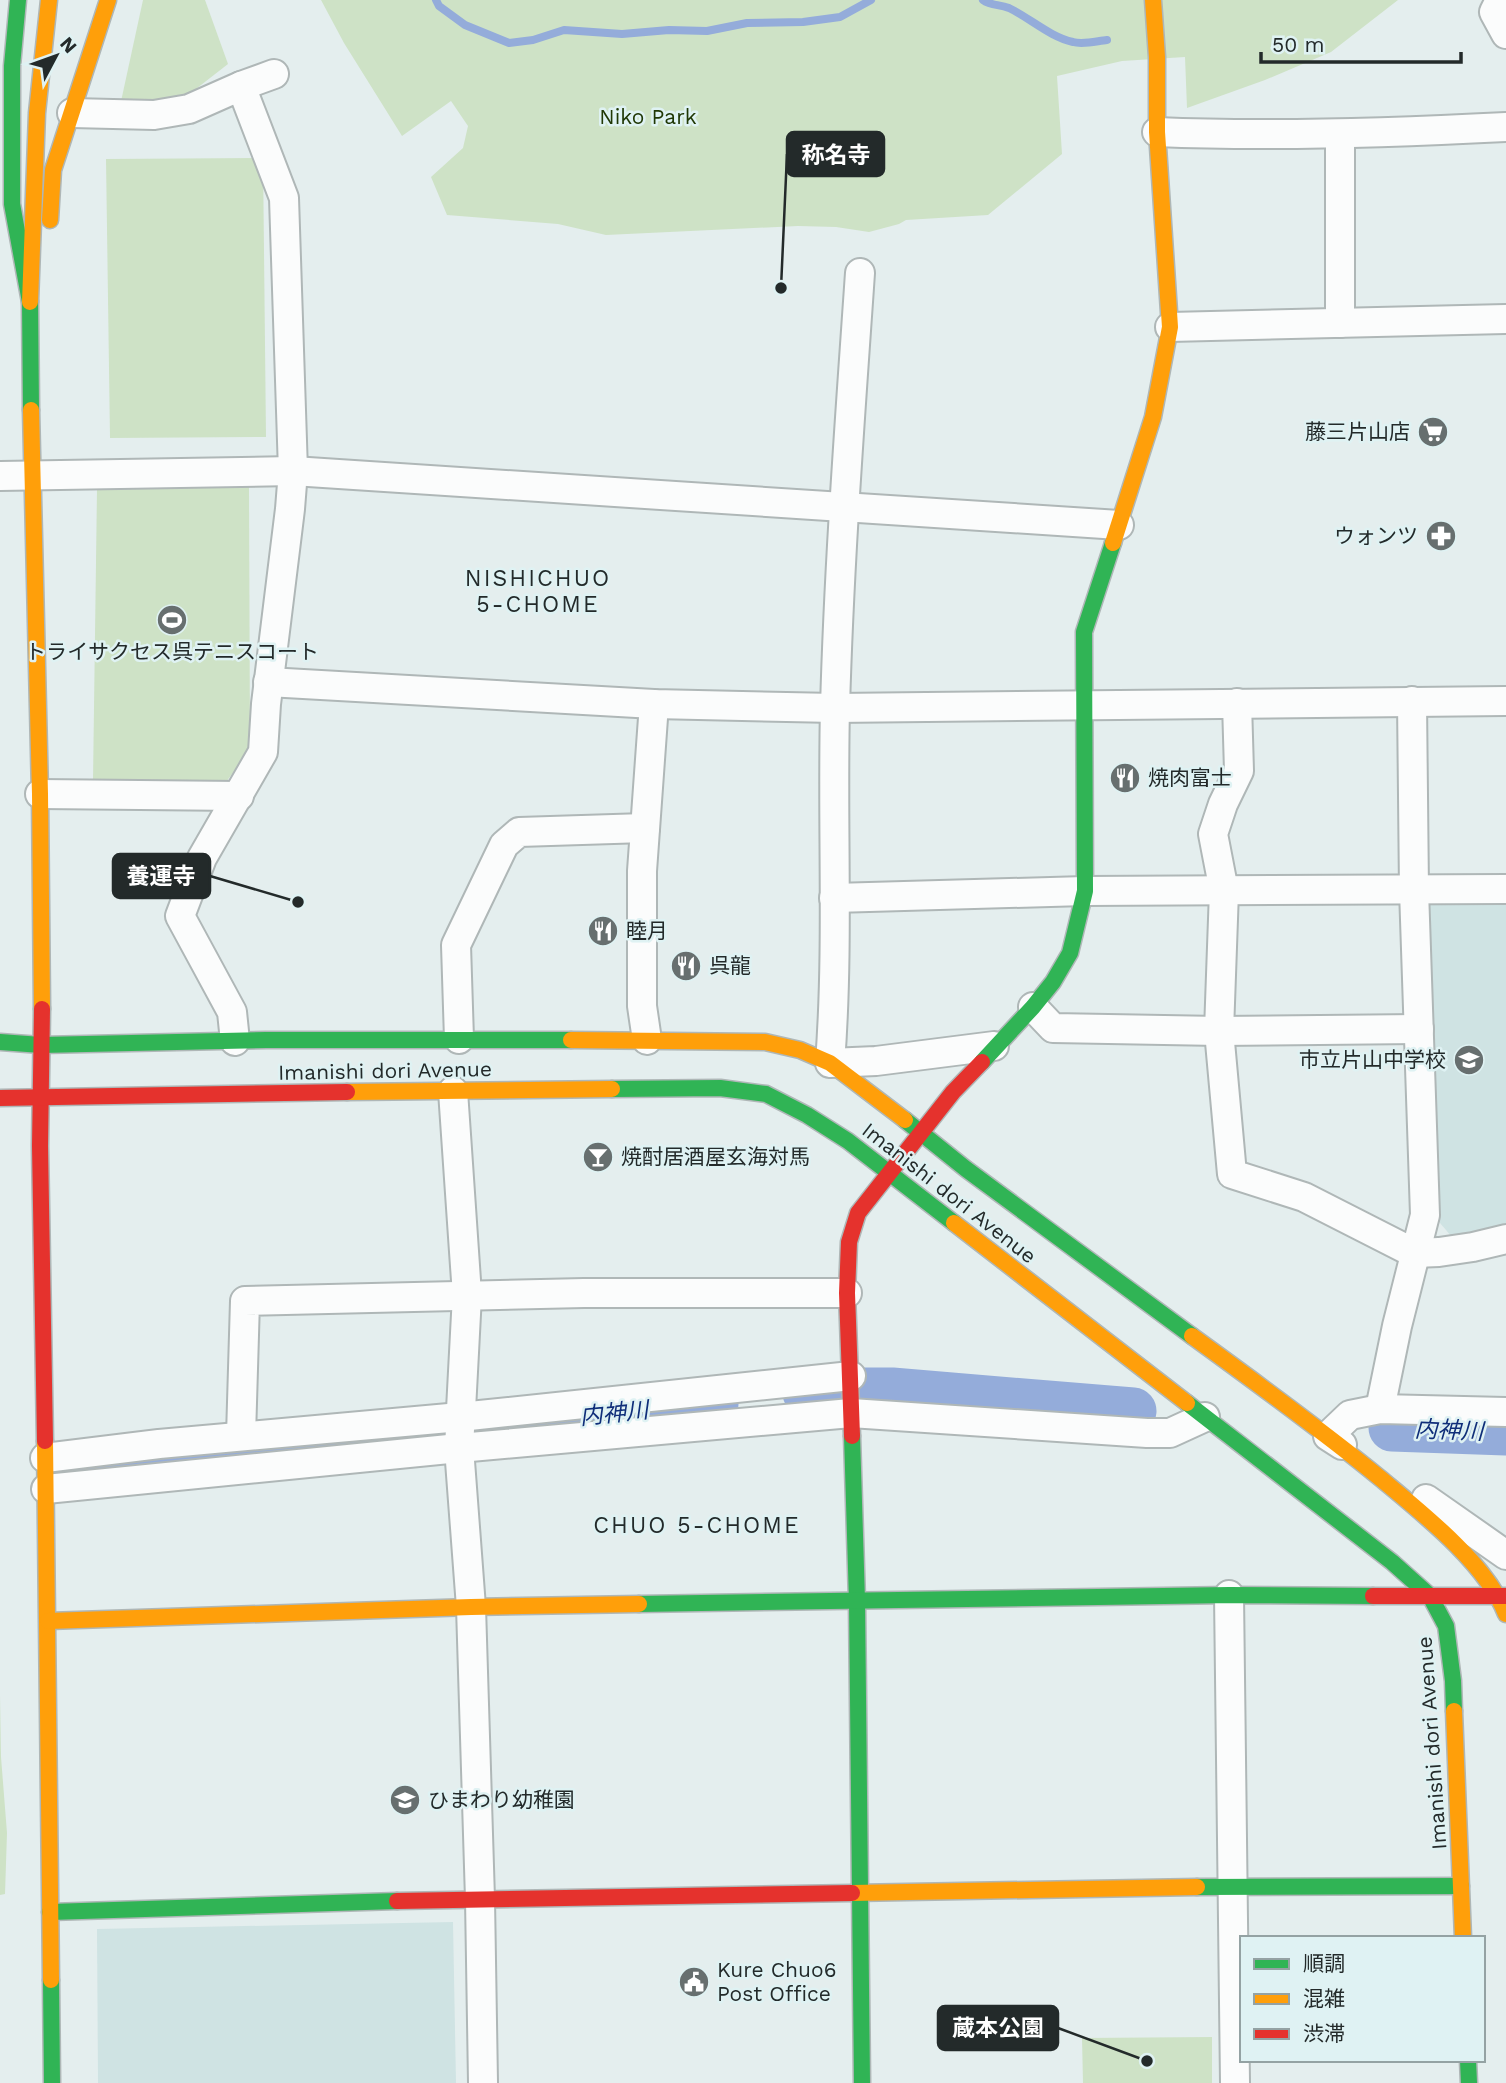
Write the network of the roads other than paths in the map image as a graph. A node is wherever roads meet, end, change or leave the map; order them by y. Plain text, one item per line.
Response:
1 (18, 0) edge
2 (49, 0) edge
3 (108, 0) edge
4 (1153, 0) edge
5 (1500, 0) edge
6 (1506, 34) edge
7 (6, 67) edge
8 (274, 74) dead end
9 (241, 86) junction
10 (72, 113) junction
11 (1506, 128) edge
12 (1157, 132) junction
13 (1340, 134) junction
14 (6, 205) edge
15 (860, 273) dead end
16 (30, 302) junction
17 (1506, 319) edge
18 (1340, 323) junction
19 (1170, 327) junction
20 (293, 471) junction
21 (0, 476) edge
22 (32, 477) junction
23 (844, 507) junction
24 (1119, 525) junction
25 (268, 682) junction
26 (1412, 701) junction
27 (1506, 701) edge
28 (1237, 703) junction
29 (654, 704) junction
30 (1085, 704) junction
31 (835, 708) junction
32 (40, 794) junction
33 (239, 796) junction
34 (645, 828) junction
35 (1506, 889) edge
36 (1414, 890) junction
37 (1085, 891) junction
38 (1224, 891) junction
39 (834, 898) junction
40 (1033, 1007) junction
41 (1419, 1029) junction
42 (1219, 1031) junction
43 (459, 1039) junction
44 (647, 1040) junction
45 (235, 1041) junction
46 (0, 1042) edge
47 (41, 1045) junction
48 (994, 1046) junction
49 (830, 1063) junction
50 (453, 1091) junction
51 (41, 1096) junction
52 (0, 1098) edge
53 (922, 1134) junction
54 (889, 1173) junction
55 (1506, 1239) edge
56 (1414, 1253) junction
57 (847, 1293) junction
58 (467, 1295) junction
59 (851, 1378) junction
60 (1380, 1409) junction
61 (851, 1412) junction
62 (1506, 1412) edge
63 (1205, 1418) junction
64 (460, 1431) junction
65 (241, 1436) junction
66 (1328, 1436) junction
67 (45, 1458) junction
68 (46, 1489) junction
69 (1506, 1555) edge
70 (1229, 1595) junction
71 (1430, 1596) junction
72 (1502, 1596) edge
73 (857, 1601) junction
74 (471, 1607) junction
75 (1506, 1614) edge
76 (48, 1621) junction
77 (1231, 1886) junction
78 (1461, 1886) junction
79 (860, 1894) junction
80 (480, 1899) junction
81 (50, 1912) junction
82 (1463, 1936) edge
83 (1468, 2062) edge
84 (52, 2083) edge
85 (483, 2083) edge
86 (862, 2083) edge
87 (1235, 2083) edge
88 (1469, 2083) edge

1 - 7 main road
2 - 16 main road
3 - 10 main road
4 - 12 main road
5 - 6 street
7 - 14 main road
8 - 9 street
9 - 10 street
9 - 20 street
10 - 22 main road
11 - 13 street
12 - 13 street
12 - 19 main road
13 - 18 street
14 - 16 main road
15 - 23 street
16 - 22 main road
17 - 18 street
18 - 19 street
19 - 24 main road
20 - 22 street
20 - 23 street
20 - 25 street
21 - 22 street
22 - 32 main road
23 - 24 street
23 - 31 street
24 - 30 main road
25 - 29 street
25 - 33 street
26 - 27 street
26 - 28 street
26 - 36 street
28 - 30 street
28 - 38 street
29 - 31 street
29 - 34 street
30 - 31 street
30 - 37 main road
31 - 39 street
32 - 33 street
32 - 47 main road
33 - 45 street
34 - 43 street
34 - 44 street
35 - 36 street
36 - 38 street
36 - 41 street
37 - 38 street
37 - 39 street
37 - 40 main road
38 - 42 street
39 - 49 street
40 - 42 street
40 - 48 main road
41 - 42 street
41 - 56 street
42 - 56 street
43 - 44 main road, Imanishi dori Avenue
43 - 45 main road, Imanishi dori Avenue
44 - 49 main road, Imanishi dori Avenue
45 - 47 main road, Imanishi dori Avenue
46 - 47 main road, Imanishi dori Avenue
47 - 51 main road
48 - 49 street
48 - 53 main road
49 - 53 main road, Imanishi dori Avenue
50 - 51 main road, Imanishi dori Avenue
50 - 54 main road, Imanishi dori Avenue
50 - 58 street
51 - 52 main road, Imanishi dori Avenue
51 - 67 main road
53 - 54 main road
53 - 66 main road, Imanishi dori Avenue
54 - 57 main road
54 - 63 main road, Imanishi dori Avenue
55 - 56 street
56 - 60 street
57 - 58 street
57 - 59 main road
58 - 64 street
58 - 65 street
59 - 61 main road
59 - 64 street
60 - 62 street
60 - 66 street
61 - 63 street
61 - 64 street
61 - 73 main road
63 - 71 main road, Imanishi dori Avenue
64 - 65 street
64 - 68 street
64 - 74 street
65 - 67 street
66 - 69 street
66 - 72 main road, Imanishi dori Avenue
67 - 68 main road
68 - 76 main road
70 - 71 main road
70 - 73 main road
70 - 77 street
71 - 72 main road
71 - 78 main road, Imanishi dori Avenue
72 - 75 main road, Imanishi dori Avenue
73 - 74 main road
73 - 79 main road
74 - 76 main road
74 - 80 street
76 - 81 main road
77 - 78 main road
77 - 79 main road
77 - 87 street
78 - 82 main road, Imanishi dori Avenue
79 - 80 main road
79 - 86 main road
80 - 81 main road
80 - 85 street
81 - 84 main road
83 - 88 main road

